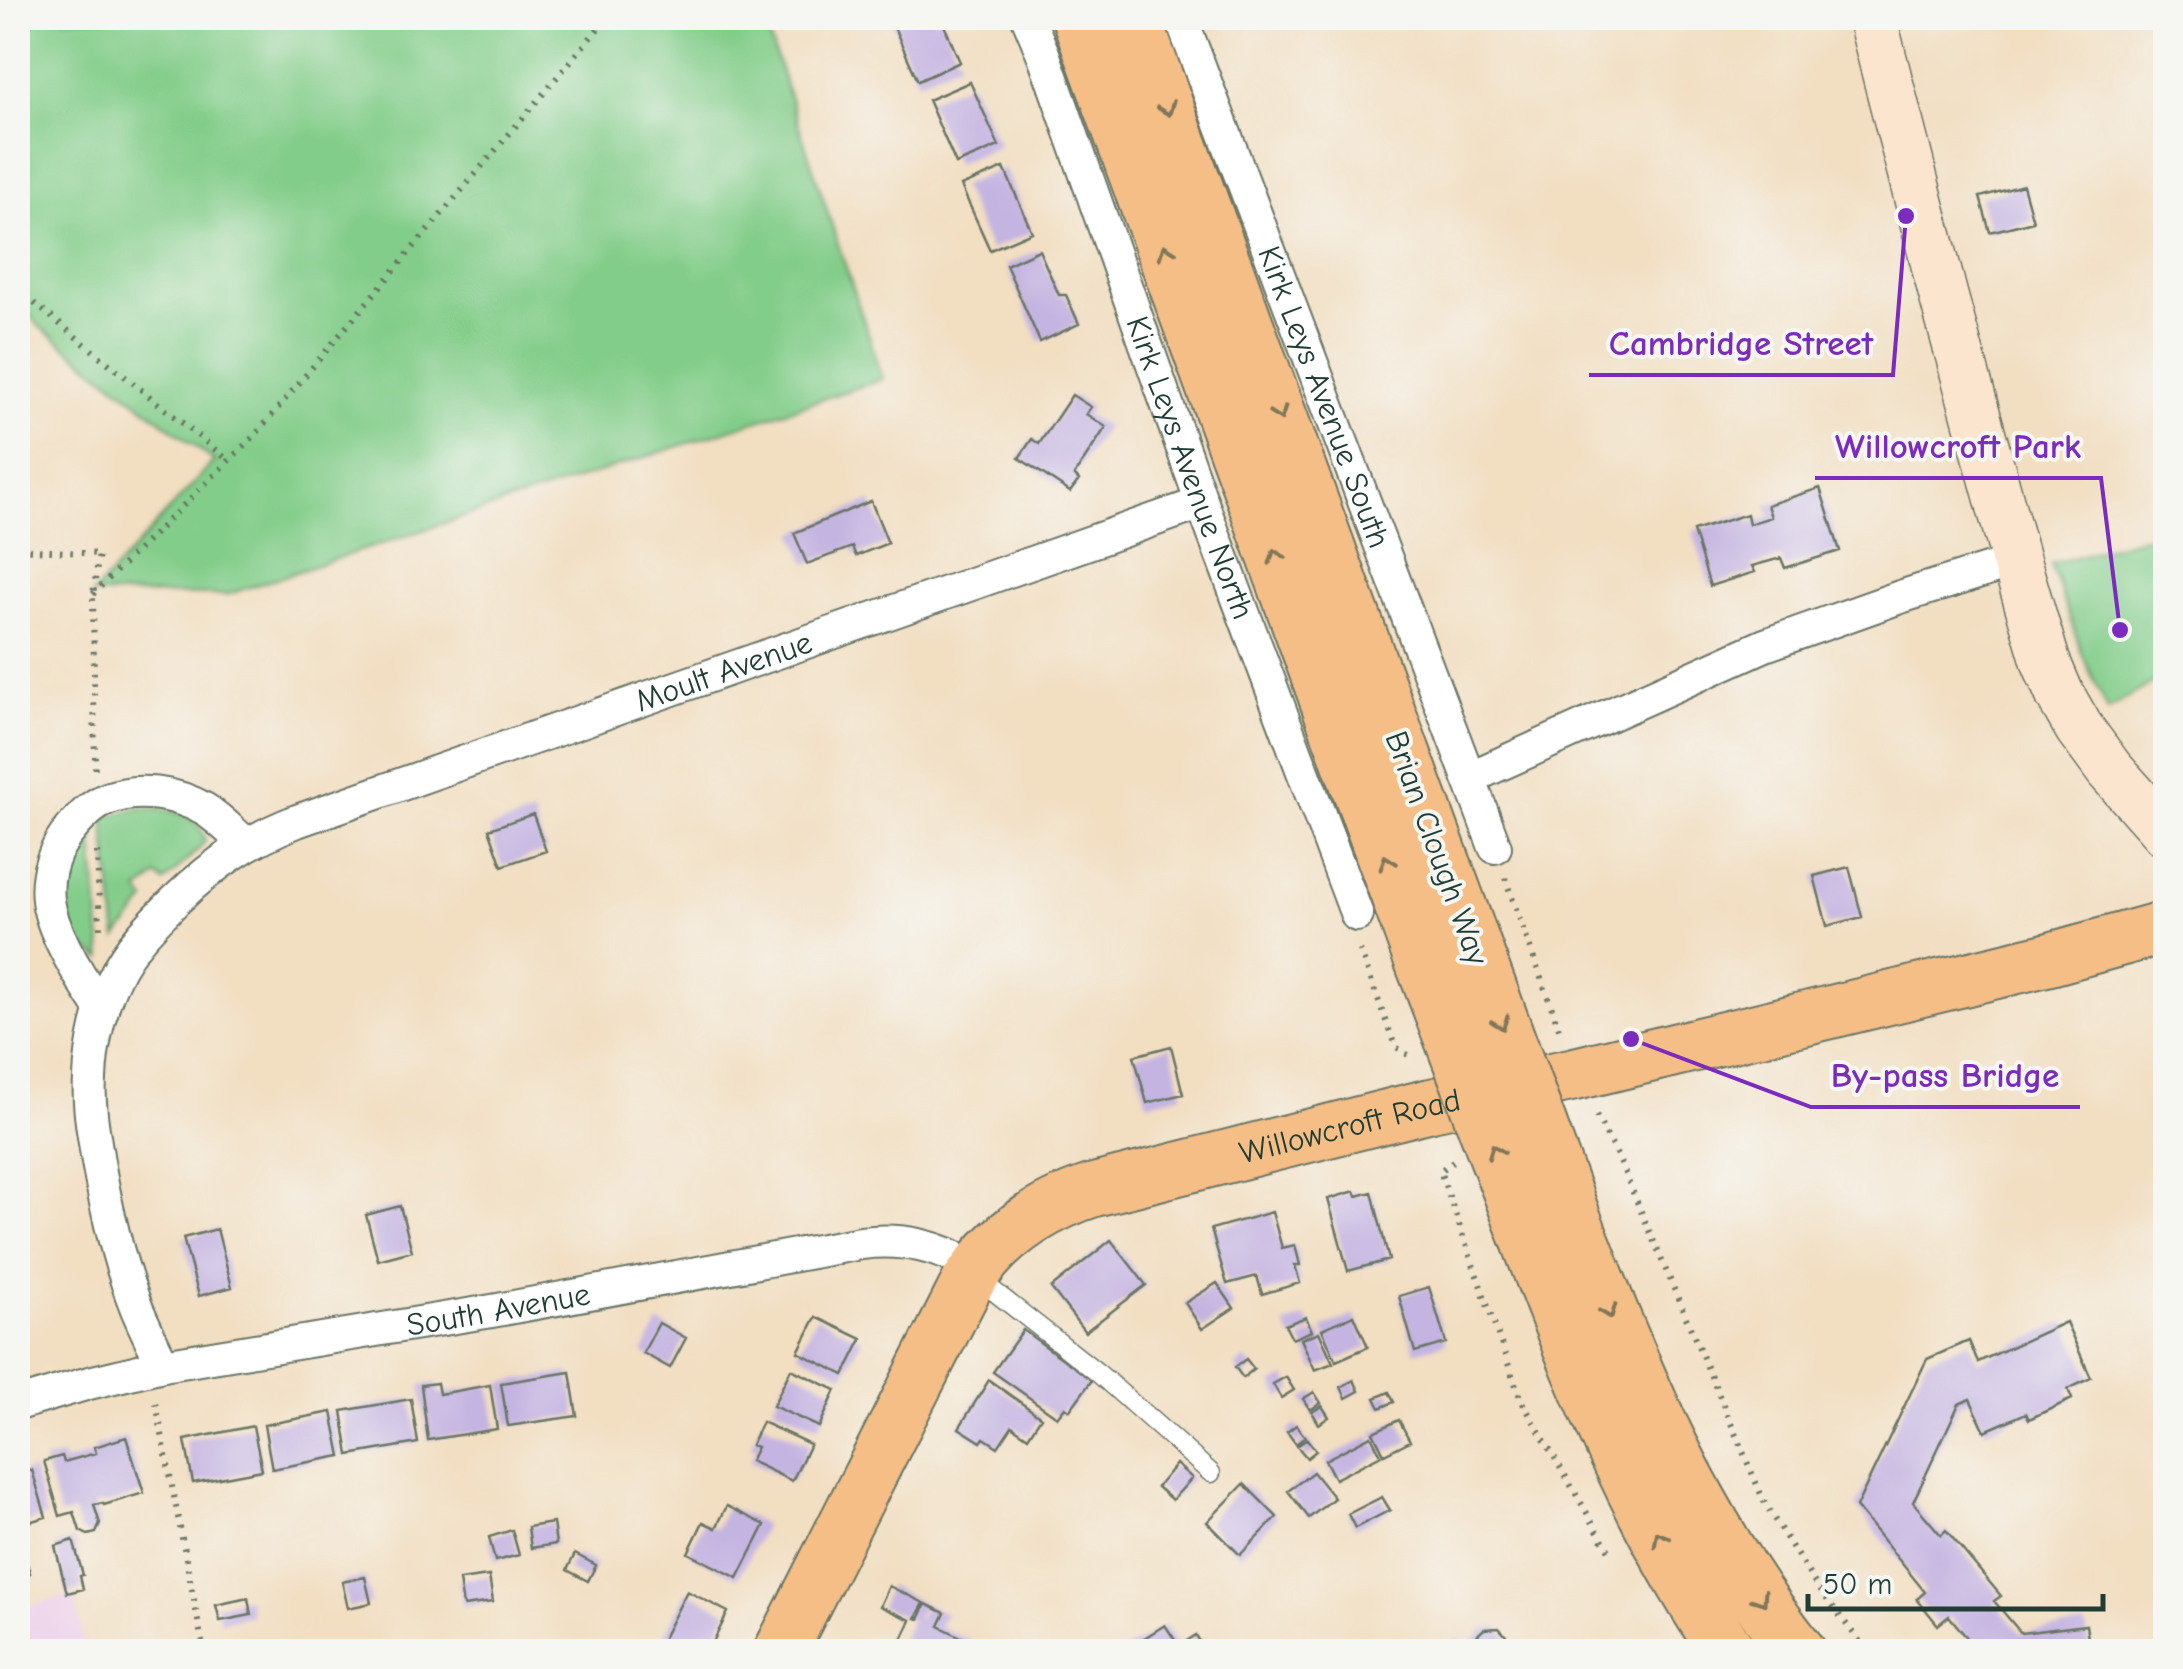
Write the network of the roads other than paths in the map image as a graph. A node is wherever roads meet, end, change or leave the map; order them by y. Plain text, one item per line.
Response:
1 (1028, 18) edge
2 (1080, 18) edge
3 (1133, 18) edge
4 (1180, 18) edge
5 (1872, 18) edge
6 (1202, 503) junction
7 (2016, 561) junction
8 (1469, 778) junction
9 (2166, 833) edge
10 (246, 844) junction
11 (1495, 847) road end
12 (1357, 915) dead end
13 (2166, 926) edge
14 (1444, 943) junction
15 (102, 1010) junction
16 (1552, 1231) junction
17 (975, 1272) junction
18 (156, 1366) junction
19 (18, 1404) edge
20 (1211, 1473) dead end
21 (780, 1652) edge
22 (1728, 1652) edge
23 (1798, 1652) edge

1 - 6 street, Kirk Leys Avenue North
14 -> 2 highway, Brian Clough Way
3 -> 14 highway, Brian Clough Way
4 - 8 street, Kirk Leys Avenue South
5 - 7 street
6 - 10 street, Moult Avenue
6 - 12 street, Kirk Leys Avenue North
7 - 8 street
7 - 9 street
8 - 11 street, Kirk Leys Avenue South
10 - 15 street, Moult Avenue
10 - 15 street
13 - 17 main road, Willowcroft Road
14 - 16 highway, Brian Clough Way, bridge
15 - 18 street, Moult Avenue
22 -> 16 highway, Brian Clough Way
16 -> 23 highway, Brian Clough Way
17 - 18 street, South Avenue
17 - 20 lane
17 - 21 main road, Willowcroft Road
18 - 19 street, South Avenue

